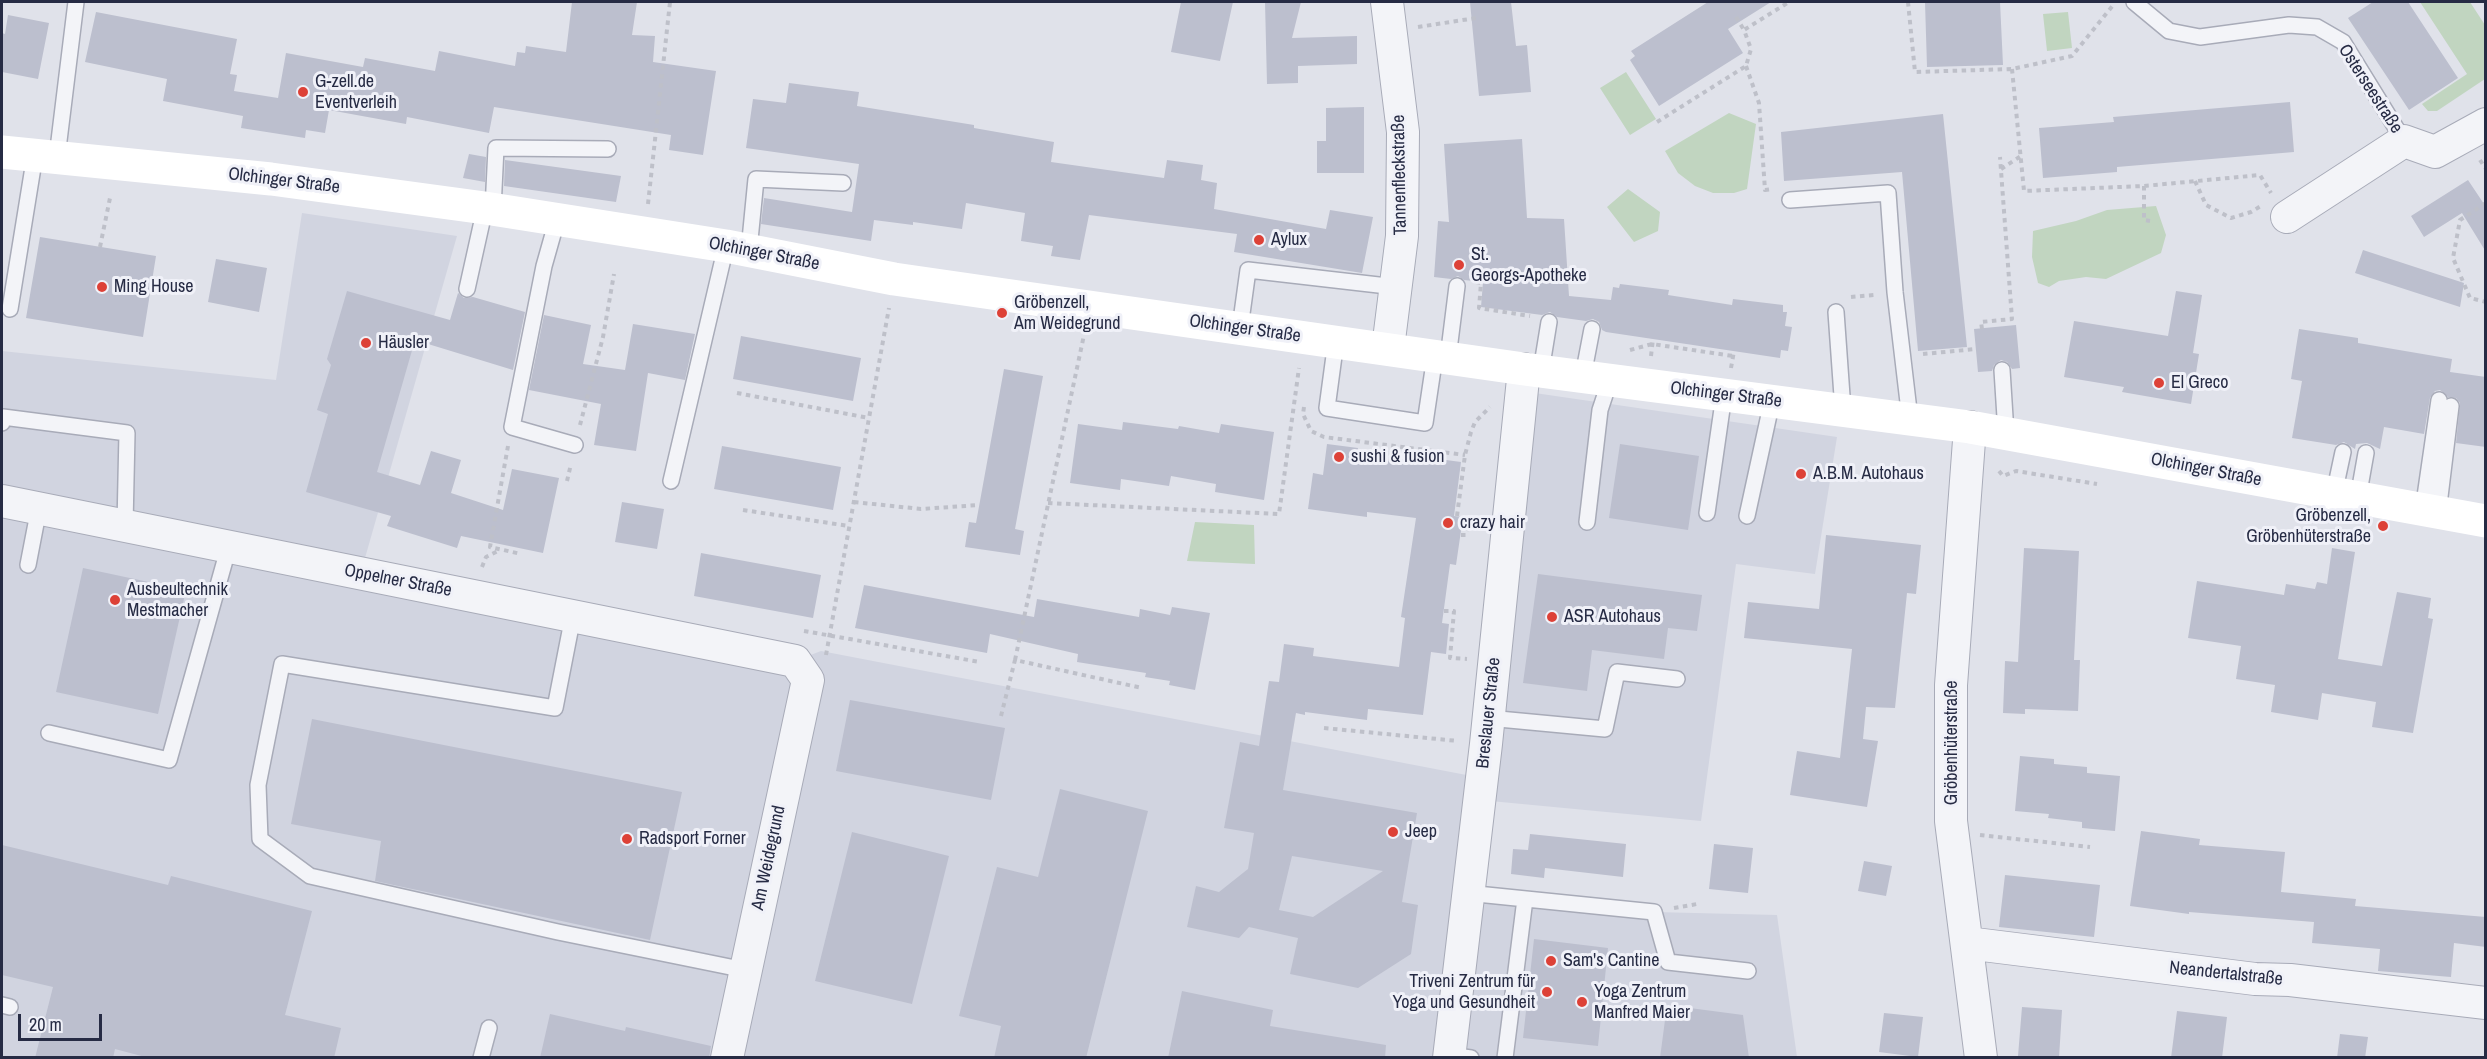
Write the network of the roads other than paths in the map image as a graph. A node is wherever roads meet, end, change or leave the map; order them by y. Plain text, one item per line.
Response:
1 (76, 2) edge
2 (2134, 2) edge
3 (1389, 16) edge
4 (2486, 124) edge
5 (2404, 141) junction
6 (608, 149) dead end
7 (2, 152) edge
8 (46, 156) junction
9 (843, 183) dead end
10 (1790, 200) road end
11 (489, 209) junction
12 (2277, 209) road end
13 (557, 220) junction
14 (737, 248) junction
15 (1457, 286) dead end
16 (1396, 287) junction
17 (467, 290) dead end
18 (10, 309) dead end
19 (1836, 312) dead end
20 (1544, 319) road end
21 (1240, 328) junction
22 (1592, 329) dead end
23 (1336, 341) junction
24 (1388, 348) junction
25 (1442, 357) junction
26 (1532, 370) junction
27 (2002, 370) dead end
28 (1597, 378) junction
29 (1724, 395) junction
30 (1772, 401) junction
31 (2445, 403) dead end
32 (1843, 410) junction
33 (1910, 419) junction
34 (2, 423) edge
35 (1970, 427) junction
36 (2006, 434) junction
37 (575, 445) road end
38 (2343, 452) dead end
39 (2366, 453) dead end
40 (671, 481) dead end
41 (2346, 496) junction
42 (2, 501) edge
43 (39, 508) junction
44 (2430, 512) junction
45 (1707, 513) dead end
46 (1747, 516) dead end
47 (2486, 521) edge
48 (1587, 522) dead end
49 (125, 525) junction
50 (229, 546) junction
51 (28, 565) dead end
52 (573, 616) junction
53 (810, 659) joint
54 (1677, 679) dead end
55 (1488, 718) junction
56 (49, 733) dead end
57 (1467, 893) junction
58 (1525, 899) junction
59 (1967, 943) junction
60 (745, 970) junction
61 (1748, 971) dead end
62 (2486, 1003) edge
63 (489, 1028) dead end
64 (1456, 1057) edge
65 (481, 1058) edge
66 (727, 1058) edge
67 (1505, 1058) edge
68 (1981, 1058) edge

1 - 8 lane
2 - 5 lane, Osterseestraße
3 - 16 street, Tannenfleckstraße
4 - 5 street, Osterseestraße
5 - 12 street, Osterseestraße
6 - 11 lane
7 - 8 main road, Olchinger Straße
8 - 11 main road, Olchinger Straße
8 - 18 lane
9 - 14 lane
10 - 33 lane
11 - 13 main road, Olchinger Straße
11 - 17 lane
13 - 14 main road, Olchinger Straße
13 - 37 lane
14 - 21 main road, Olchinger Straße
14 - 40 lane
15 - 25 lane
16 - 21 lane
16 - 24 street, Tannenfleckstraße
19 - 32 lane
20 - 26 lane
21 - 23 main road, Olchinger Straße
22 - 28 lane
23 - 24 main road, Olchinger Straße
23 - 25 lane
24 - 25 main road, Olchinger Straße
25 - 26 main road, Olchinger Straße
26 - 28 main road, Olchinger Straße
26 - 55 street, Breslauer Straße
27 - 36 lane
28 - 29 main road, Olchinger Straße
28 - 48 lane
29 - 30 main road, Olchinger Straße
29 - 45 lane
30 - 32 main road, Olchinger Straße
30 - 46 lane
31 - 44 lane
32 - 33 main road, Olchinger Straße
33 - 35 main road, Olchinger Straße
34 - 49 lane
35 - 36 main road, Olchinger Straße
35 - 59 street, Gröbenhüterstraße
36 - 41 main road, Olchinger Straße
38 - 41 lane
39 - 41 lane
41 - 44 main road, Olchinger Straße
42 - 43 street, Oppelner Straße
43 - 49 street, Oppelner Straße
43 - 51 lane
44 - 47 main road, Olchinger Straße
49 - 50 street, Oppelner Straße
50 - 52 street, Oppelner Straße
50 - 56 lane
52 - 53 street, Oppelner Straße
52 - 60 lane
53 - 60 street, Am Weidegrund
54 - 55 lane
55 - 57 street, Breslauer Straße
57 - 58 lane
57 - 64 street, Breslauer Straße
58 - 61 lane
58 - 67 lane
59 - 62 street, Neandertalstraße
59 - 68 street, Gröbenhüterstraße
60 - 66 street, Am Weidegrund
63 - 65 lane

